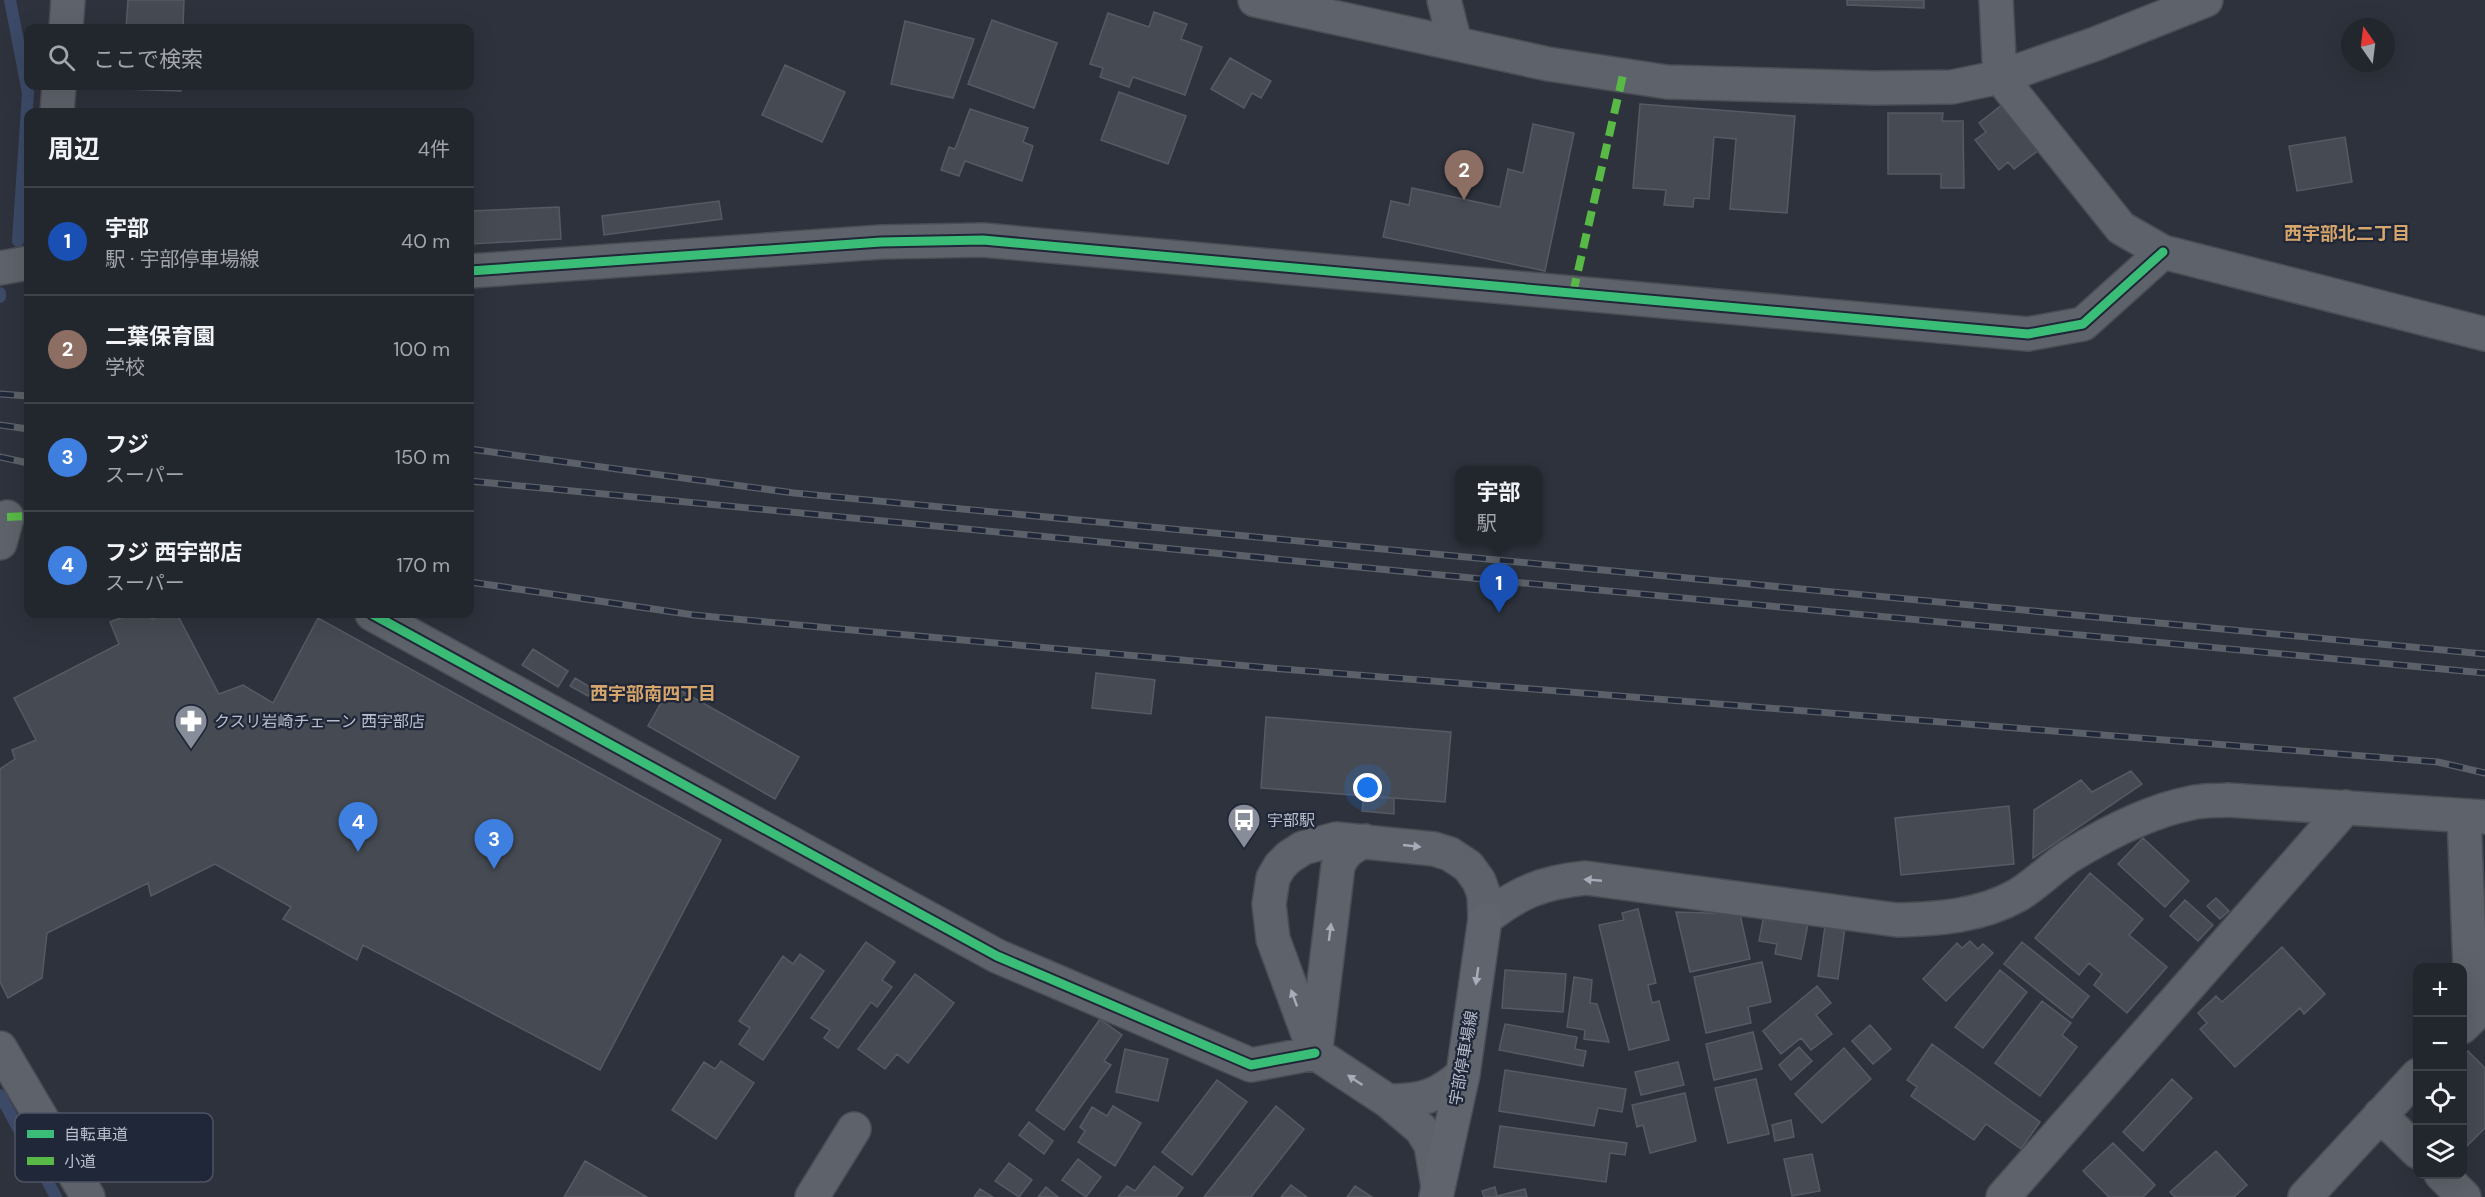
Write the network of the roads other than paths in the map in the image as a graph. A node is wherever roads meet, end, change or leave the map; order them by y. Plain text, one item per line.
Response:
1 (68, 0) edge
2 (1255, 0) edge
3 (1444, 0) edge
4 (1996, 0) edge
5 (2206, 0) edge
6 (66, 24) edge
7 (1455, 43) junction
8 (2000, 77) junction
9 (59, 90) edge
10 (57, 108) edge
11 (2163, 252) junction
12 (24, 264) edge
13 (0, 268) edge
14 (474, 271) edge
15 (2485, 334) edge
16 (379, 618) edge
17 (2346, 807) junction
18 (2474, 817) edge
19 (1365, 841) junction
20 (1485, 919) junction
21 (2467, 1023) edge
22 (0, 1048) edge
23 (1315, 1053) junction
24 (1463, 1074) junction
25 (2413, 1080) edge
26 (1388, 1101) junction
27 (38, 1113) edge
28 (2380, 1116) junction
29 (854, 1129) dead end
30 (2413, 1147) edge
31 (2446, 1179) edge
32 (79, 1182) edge
33 (1439, 1193) edge
34 (88, 1197) edge
35 (812, 1197) edge
36 (2003, 1197) edge
37 (2305, 1197) edge
38 (2464, 1197) edge

1 - 6 street
2 - 7 street
3 - 7 street
4 - 8 street
5 - 8 street
7 - 8 street
8 - 11 street
9 - 10 street
11 - 14 street
11 - 15 street
12 - 13 street
16 - 23 street
17 - 18 street
17 -> 20 street
17 - 36 street
18 - 21 street
19 -> 20 street
23 -> 19 street
23 -> 19 street
20 -> 24 main road, 宇部停車場線
22 - 27 street
26 -> 23 street
24 - 26 street
24 - 33 main road, 宇部停車場線
25 - 28 street
26 - 33 street
28 - 30 street
28 - 37 street
29 - 35 street
31 - 38 street
32 - 34 street

